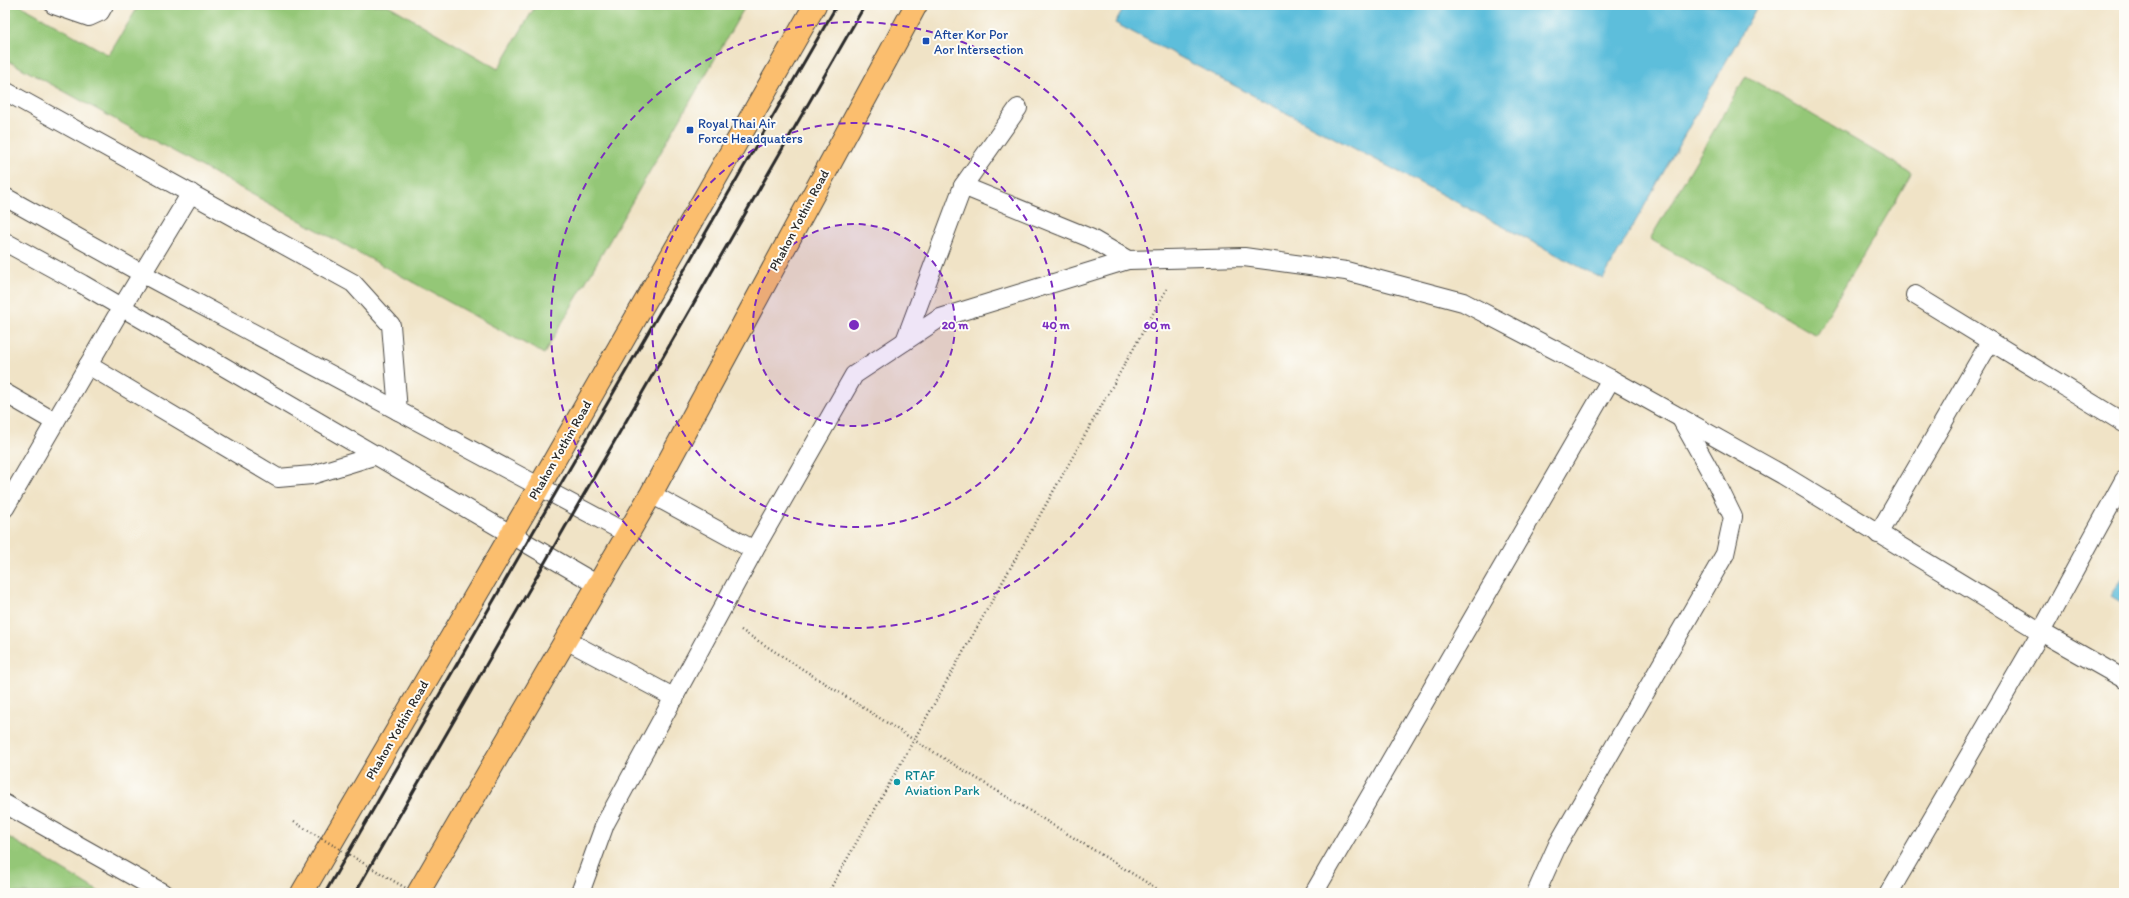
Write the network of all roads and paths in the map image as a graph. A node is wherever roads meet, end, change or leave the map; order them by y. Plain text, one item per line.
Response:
1 (54, 5) edge
2 (104, 5) edge
3 (816, 5) edge
4 (916, 5) edge
5 (5, 91) edge
6 (1018, 108) dead end
7 (963, 186) junction
8 (191, 193) junction
9 (5, 196) edge
10 (5, 242) edge
11 (1184, 258) junction
12 (1128, 260) junction
13 (143, 274) junction
14 (1915, 295) dead end
15 (122, 307) junction
16 (905, 341) junction
17 (1990, 342) junction
18 (88, 365) junction
19 (1611, 379) junction
20 (5, 393) edge
21 (398, 411) junction
22 (1680, 416) junction
23 (55, 422) junction
24 (2124, 423) edge
25 (377, 455) junction
26 (2124, 480) edge
27 (539, 487) junction
28 (651, 494) junction
29 (5, 508) edge
30 (512, 533) junction
31 (628, 534) junction
32 (1878, 534) junction
33 (754, 550) junction
34 (598, 585) junction
35 (718, 616) junction
36 (2041, 632) junction
37 (566, 640) junction
38 (2124, 679) edge
39 (675, 698) junction
40 (914, 740) junction
41 (5, 804) edge
42 (294, 822) dead end
43 (163, 893) edge
44 (302, 893) edge
45 (414, 893) edge
46 (418, 893) edge
47 (580, 893) edge
48 (828, 893) edge
49 (1164, 893) edge
50 (1314, 893) edge
51 (1536, 893) edge
52 (1889, 893) edge

1 - 2 lane
3 - 27 main road, Phahon Yothin Road
4 - 28 main road, Phahon Yothin Road
5 - 8 lane
6 - 7 lane
7 - 12 lane
7 - 16 lane
8 - 13 lane
8 - 21 lane
9 - 13 lane
10 - 15 lane
11 - 12 lane
11 - 19 lane
11 - 40 path
12 - 16 lane
13 - 15 lane
13 - 21 lane
14 - 17 lane
15 - 18 lane
15 - 25 lane
16 - 33 lane
17 - 24 lane
17 - 32 lane
18 - 23 lane
18 - 25 lane
19 - 22 lane
19 - 50 lane
20 - 23 lane
21 - 27 lane
22 - 32 lane
22 - 51 lane
23 - 29 lane
25 - 30 lane
26 - 36 lane
27 - 30 main road, Phahon Yothin Road
27 - 31 lane
28 - 31 main road, Phahon Yothin Road
28 - 33 lane
30 - 34 lane
30 - 44 main road, Phahon Yothin Road
31 - 34 main road, Phahon Yothin Road
32 - 36 lane
33 - 35 lane
34 - 37 main road, Phahon Yothin Road
35 - 39 lane
35 - 40 path
36 - 38 lane
36 - 52 lane
37 - 39 lane
37 - 46 main road, Phahon Yothin Road
39 - 47 lane
40 - 48 path
40 - 49 path
41 - 43 lane
42 - 45 path, bridge

